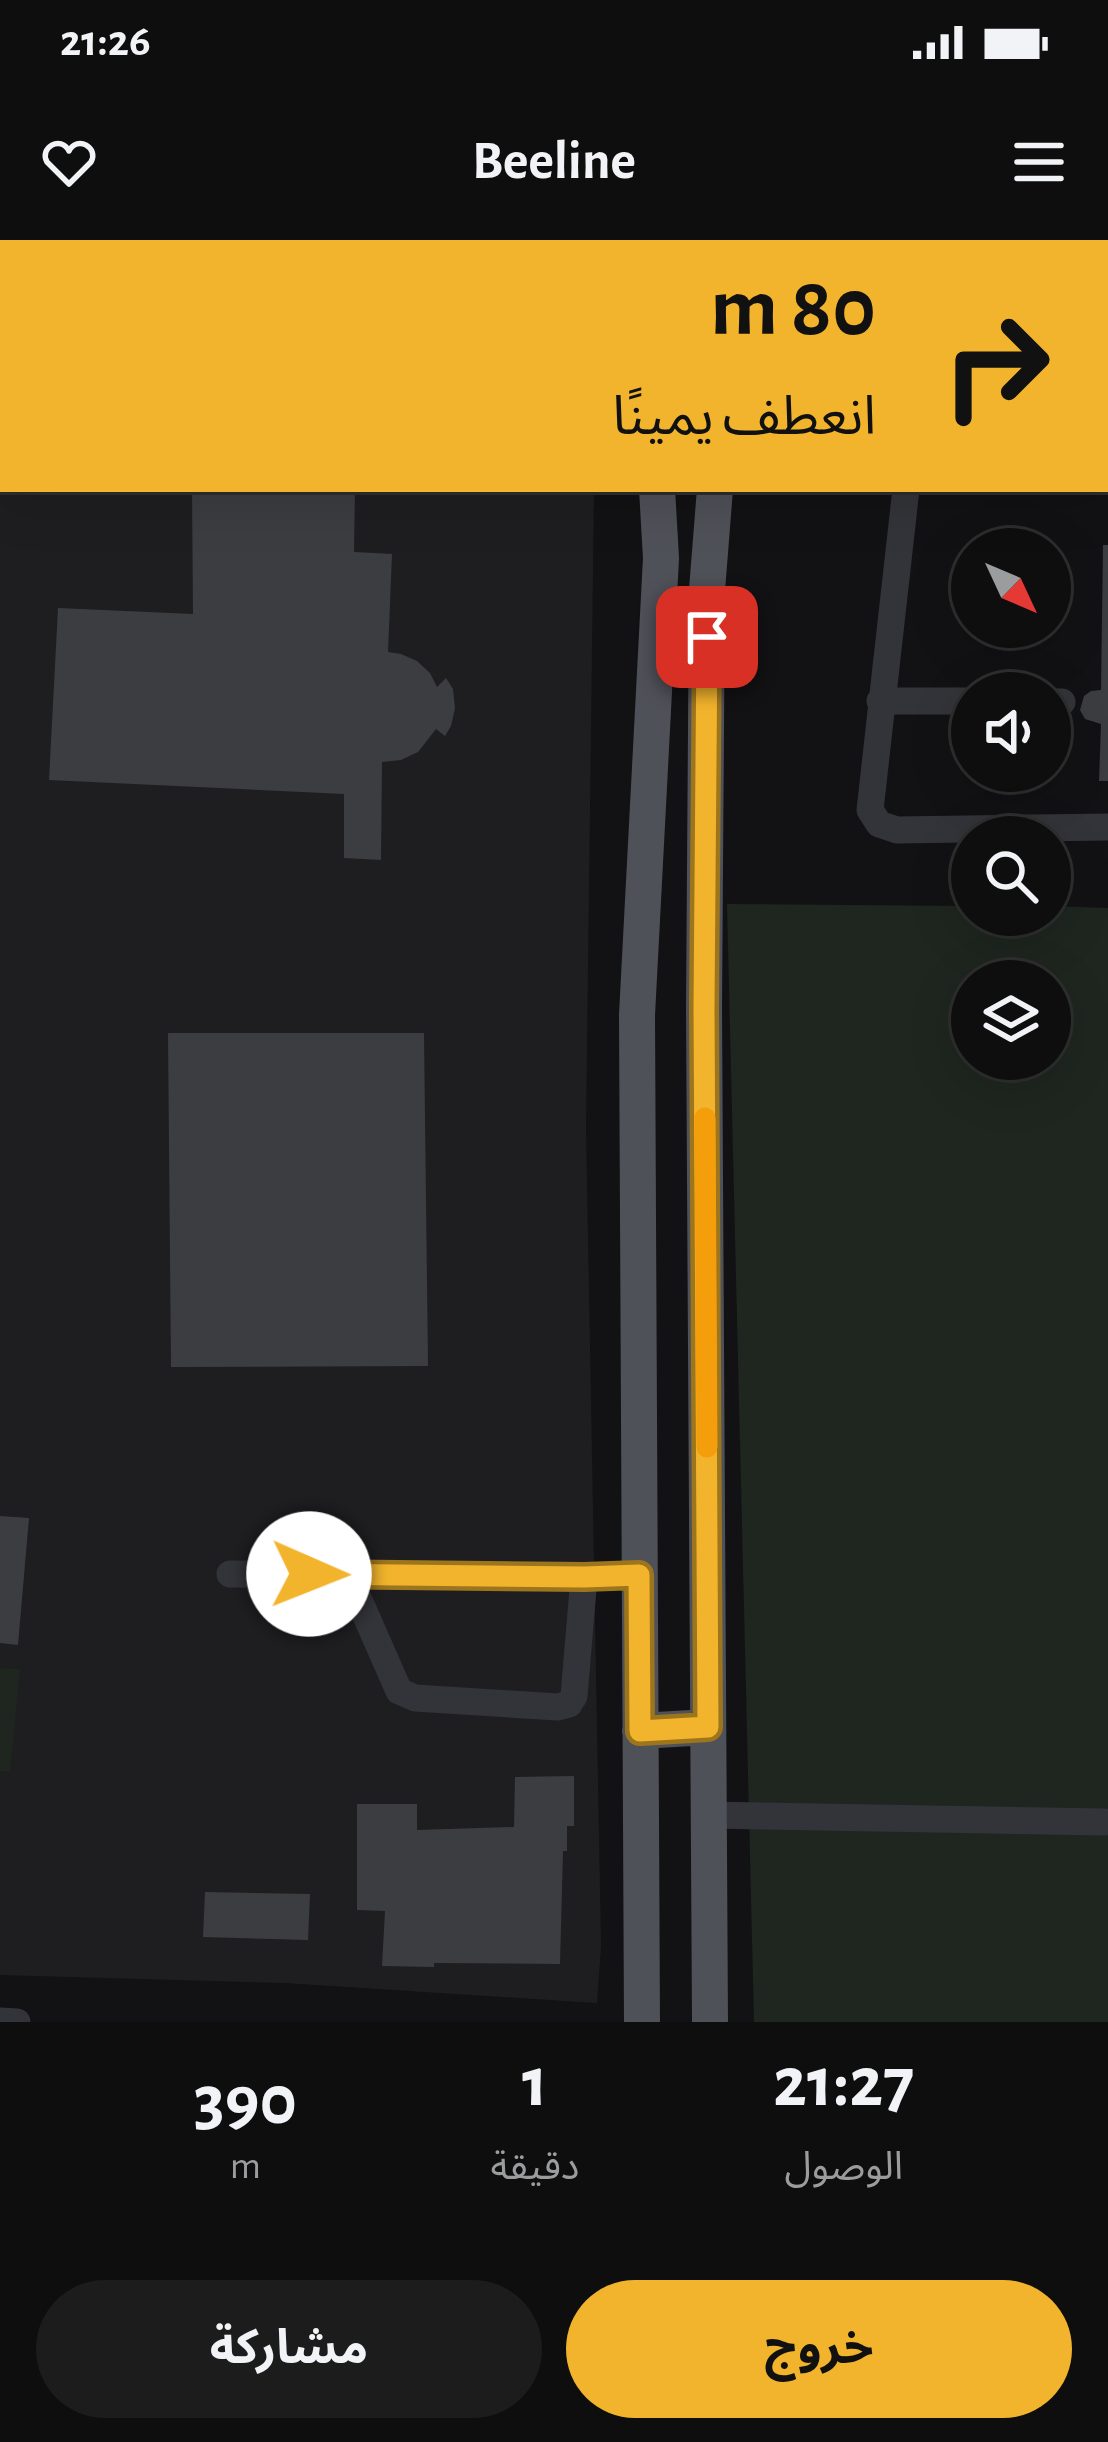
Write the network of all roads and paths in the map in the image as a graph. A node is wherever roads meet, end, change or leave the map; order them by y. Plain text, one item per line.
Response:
1 (657, 492) edge
2 (715, 492) edge
3 (906, 492) edge
4 (880, 701) junction
5 (951, 701) edge
6 (1108, 826) edge
7 (230, 1574) dead end
8 (348, 1575) junction
9 (639, 1575) junction
10 (584, 1577) junction
11 (708, 1727) junction
12 (640, 1731) junction
13 (708, 1815) junction
14 (1104, 1822) dead end
15 (0, 2021) edge
16 (17, 2022) edge
17 (642, 2022) edge
18 (710, 2022) edge

1 - 9 main road
2 - 11 main road
3 - 4 street
4 - 5 street
4 - 6 street
7 - 8 street
8 - 10 street
8 - 10 street
9 - 10 street
9 - 12 main road
11 - 12 main road
11 - 13 main road
12 - 17 main road
13 - 14 street
13 - 18 main road
15 - 16 street

